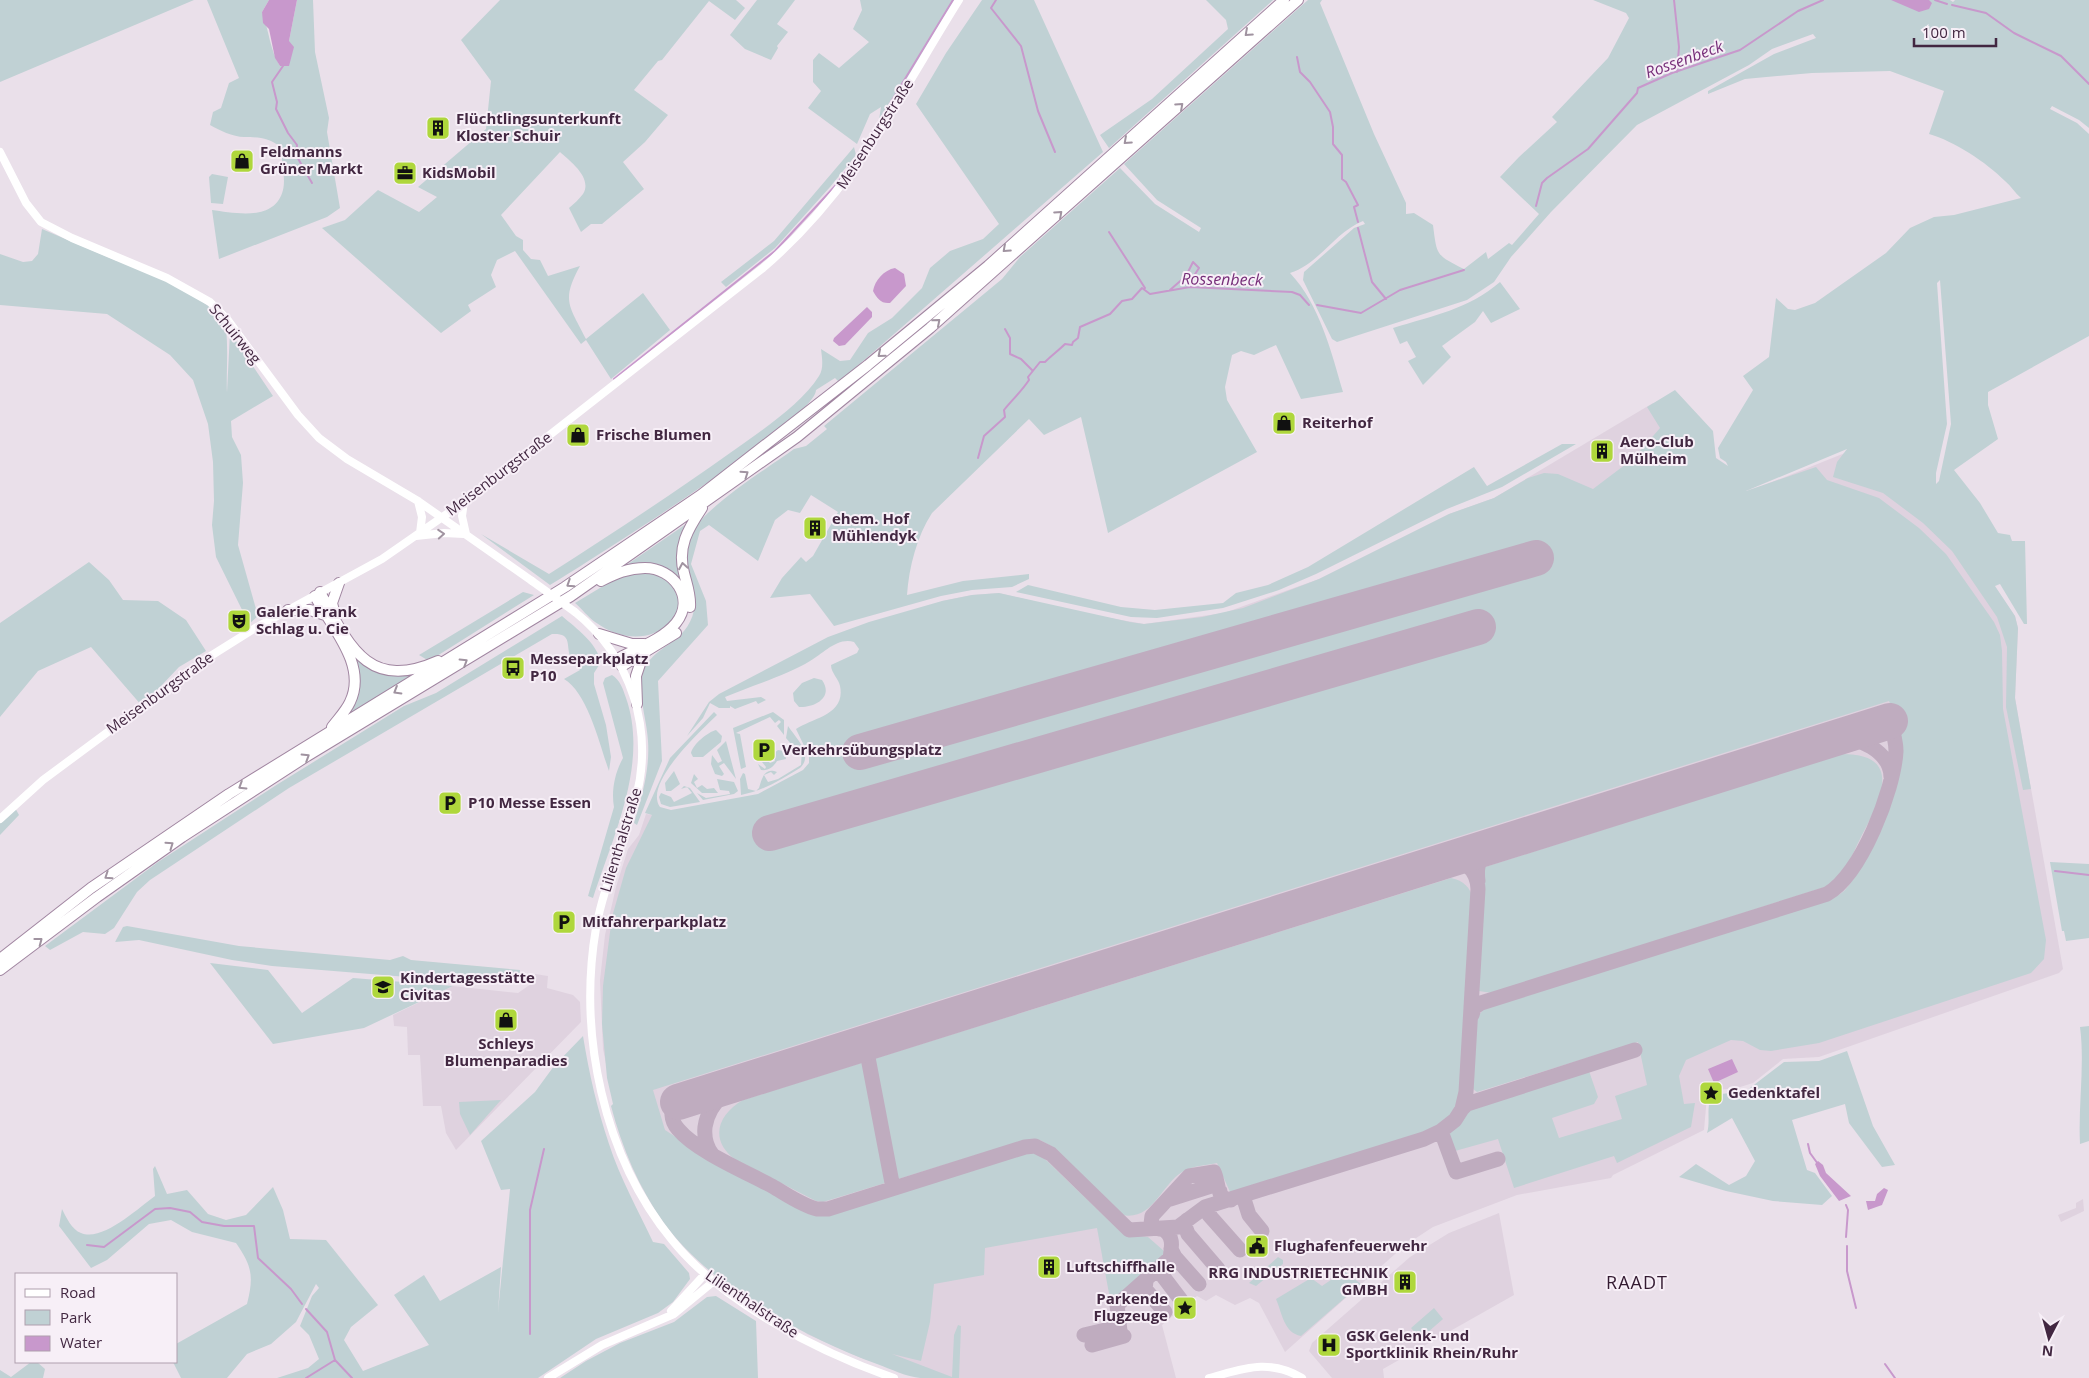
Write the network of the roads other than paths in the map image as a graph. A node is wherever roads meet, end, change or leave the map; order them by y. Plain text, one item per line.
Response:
1 (959, 0) edge
2 (1284, 0) edge
3 (1298, 0) edge
4 (0, 152) edge
5 (418, 501) junction
6 (464, 502) junction
7 (706, 502) junction
8 (442, 517) junction
9 (466, 534) junction
10 (418, 535) junction
11 (339, 582) junction
12 (317, 593) junction
13 (571, 596) junction
14 (288, 610) junction
15 (330, 615) junction
16 (599, 634) junction
17 (644, 644) junction
18 (468, 647) junction
19 (643, 655) junction
20 (619, 662) junction
21 (637, 704) junction
22 (328, 732) junction
23 (0, 819) edge
24 (0, 958) edge
25 (0, 970) edge
26 (705, 1274) junction
27 (714, 1280) junction
28 (664, 1318) junction
29 (548, 1378) edge
30 (894, 1378) edge
31 (1209, 1378) edge
32 (1302, 1378) edge

1 - 6 main road, Meisenburgstraße
2 -> 18 highway
7 -> 3 highway
4 - 5 main road, Schuirweg
5 - 8 main road, Schuirweg
5 - 10 main road
6 - 8 main road, Meisenburgstraße
6 - 9 main road
7 - 13 highway
19 -> 7 highway
8 - 9 main road, Lilienthalstraße
8 - 10 main road, Meisenburgstraße
10 -> 9 main road
9 - 16 main road, Lilienthalstraße, bridge
10 - 11 main road, Meisenburgstraße
11 - 12 main road, Meisenburgstraße
11 - 15 highway
12 - 14 main road, Meisenburgstraße
12 - 15 highway
13 - 17 highway
25 -> 13 highway
14 - 15 highway
14 - 23 main road, Meisenburgstraße
15 - 18 highway
15 - 22 highway
16 - 17 highway
16 - 20 main road, Lilienthalstraße
17 - 20 highway
18 -> 22 highway
19 - 20 highway
19 - 21 highway
20 - 21 main road, Lilienthalstraße
21 - 26 main road, Lilienthalstraße
22 -> 24 highway
26 - 27 main road, Lilienthalstraße
26 - 28 main road
27 - 28 main road
27 - 30 main road, Lilienthalstraße
28 - 29 main road
31 - 32 main road

